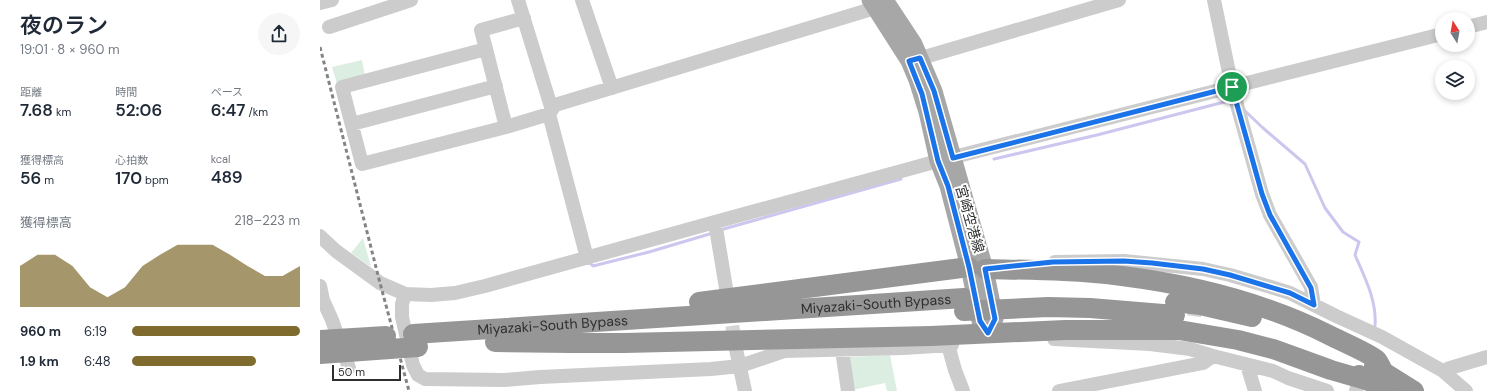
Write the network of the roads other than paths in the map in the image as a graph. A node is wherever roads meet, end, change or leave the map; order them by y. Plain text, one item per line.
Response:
1 (411, 0) edge
2 (518, 0) edge
3 (582, 0) edge
4 (1119, 0) edge
5 (1214, 0) edge
6 (876, 3) edge
7 (524, 18) junction
8 (1487, 22) edge
9 (1475, 25) edge
10 (329, 27) dead end
11 (1435, 36) edge
12 (486, 49) junction
13 (915, 60) junction
14 (496, 86) junction
15 (1232, 87) junction
16 (612, 88) junction
17 (550, 112) junction
18 (352, 124) junction
19 (506, 126) junction
20 (945, 160) junction
21 (715, 222) junction
22 (320, 236) edge
23 (587, 258) junction
24 (977, 268) junction
25 (320, 286) edge
26 (726, 288) dead end
27 (405, 294) junction
28 (964, 304) junction
29 (1314, 305) junction
30 (541, 325) junction
31 (988, 333) junction
32 (320, 340) edge
33 (415, 340) junction
34 (495, 342) junction
35 (948, 345) junction
36 (736, 349) tunnel mouth
37 (842, 350) junction
38 (320, 354) edge
39 (1213, 356) junction
40 (1487, 357) edge
41 (1247, 365) junction
42 (740, 366) junction
43 (349, 368) dead end
44 (1443, 371) junction
45 (1371, 385) edge
46 (745, 391) edge
47 (848, 391) edge
48 (963, 391) edge
49 (1059, 391) edge
50 (1255, 391) edge
51 (1327, 391) edge
52 (1414, 391) edge
53 (1466, 391) edge

1 - 10 street
2 - 7 street
3 - 16 street
4 - 13 street
5 - 15 street
6 - 13 main road, 宮崎空港線
6 - 16 street
7 - 12 street
7 - 17 street
8 - 9 street
11 - 15 street
12 - 14 street
12 - 18 street
13 - 20 main road, 宮崎空港線
14 - 18 street
14 - 19 street
15 - 20 street
15 - 29 street
16 - 17 street
17 - 19 street
17 - 23 street
18 - 19 street
20 - 21 street
20 - 24 main road, 宮崎空港線
21 - 23 street
21 - 26 street
22 - 27 street
23 - 27 street
24 - 29 street
24 - 30 highway
24 - 31 main road, 宮崎空港線
24 - 45 highway
25 - 43 street
27 - 42 street
28 - 30 highway, Miyazaki-South Bypass
28 - 34 highway, Miyazaki-South Bypass
28 - 45 highway, Miyazaki-South Bypass, bridge
29 - 44 street
30 - 33 highway, Miyazaki-South Bypass
31 - 34 highway
31 - 45 highway
32 - 33 highway, Miyazaki-South Bypass, bridge
33 - 34 highway, Miyazaki-South Bypass
33 - 38 highway, Miyazaki-South Bypass, bridge
35 - 37 street
35 - 39 street
35 - 48 street
36 - 42 street
37 - 42 street
37 - 47 street
39 - 41 street
39 - 49 street
40 - 44 street
41 - 50 street
41 - 51 street
42 - 46 street
44 - 53 street
45 - 52 highway, Miyazaki-South Bypass

